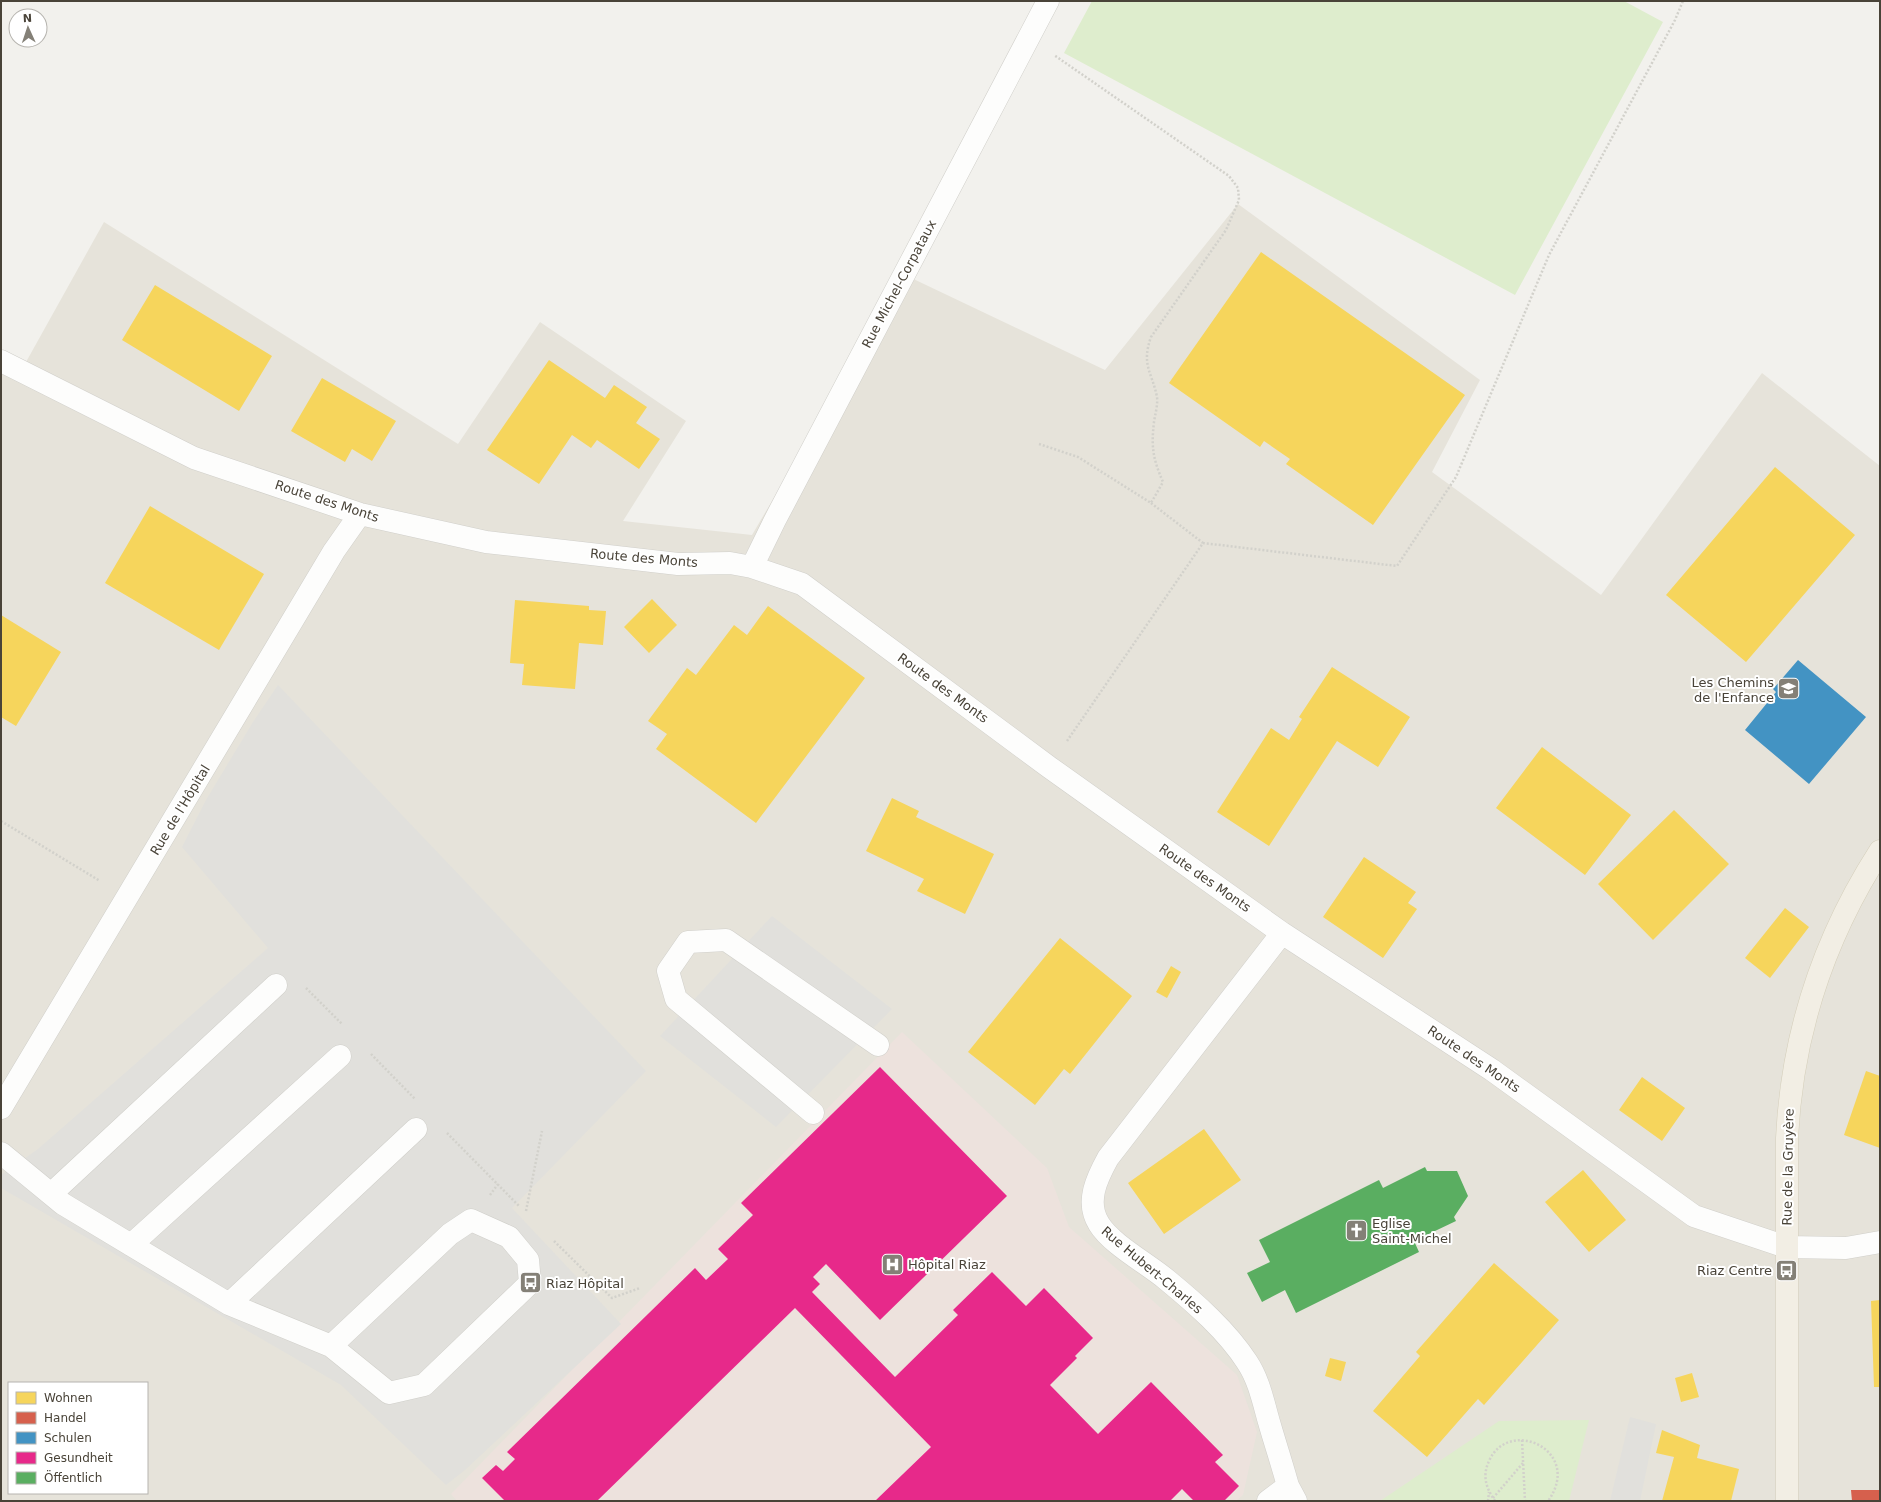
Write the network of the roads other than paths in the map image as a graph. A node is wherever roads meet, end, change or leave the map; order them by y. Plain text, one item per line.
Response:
1 (1048, 1) edge
2 (1, 361) edge
3 (360, 514) junction
4 (752, 567) junction
5 (1880, 851) edge
6 (1282, 933) junction
7 (276, 985) road end
8 (878, 1045) dead end
9 (340, 1056) dead end
10 (1, 1108) edge
11 (813, 1113) dead end
12 (416, 1129) dead end
13 (1, 1153) edge
14 (51, 1194) junction
15 (1880, 1242) edge
16 (131, 1245) junction
17 (1786, 1247) junction
18 (229, 1304) junction
19 (331, 1346) junction
20 (1292, 1493) edge
21 (1268, 1501) edge
22 (1787, 1501) edge

1 - 4 street, Rue Michel-Corpataux
2 - 3 street, Route des Monts
3 - 4 street, Route des Monts
3 - 10 street, Rue de l'Hôpital
4 - 6 street, Route des Monts
5 - 17 main road, Rue de la Gruyère
6 - 17 street, Route des Monts
6 - 20 street, Rue Hubert-Charles
7 - 14 street
8 - 11 street
9 - 16 street
12 - 18 street
13 - 14 street
14 - 16 street
15 - 17 street, Route des Monts
16 - 18 street
17 - 22 main road, Rue de la Gruyère
18 - 19 street
19 - 19 street
20 - 21 street

